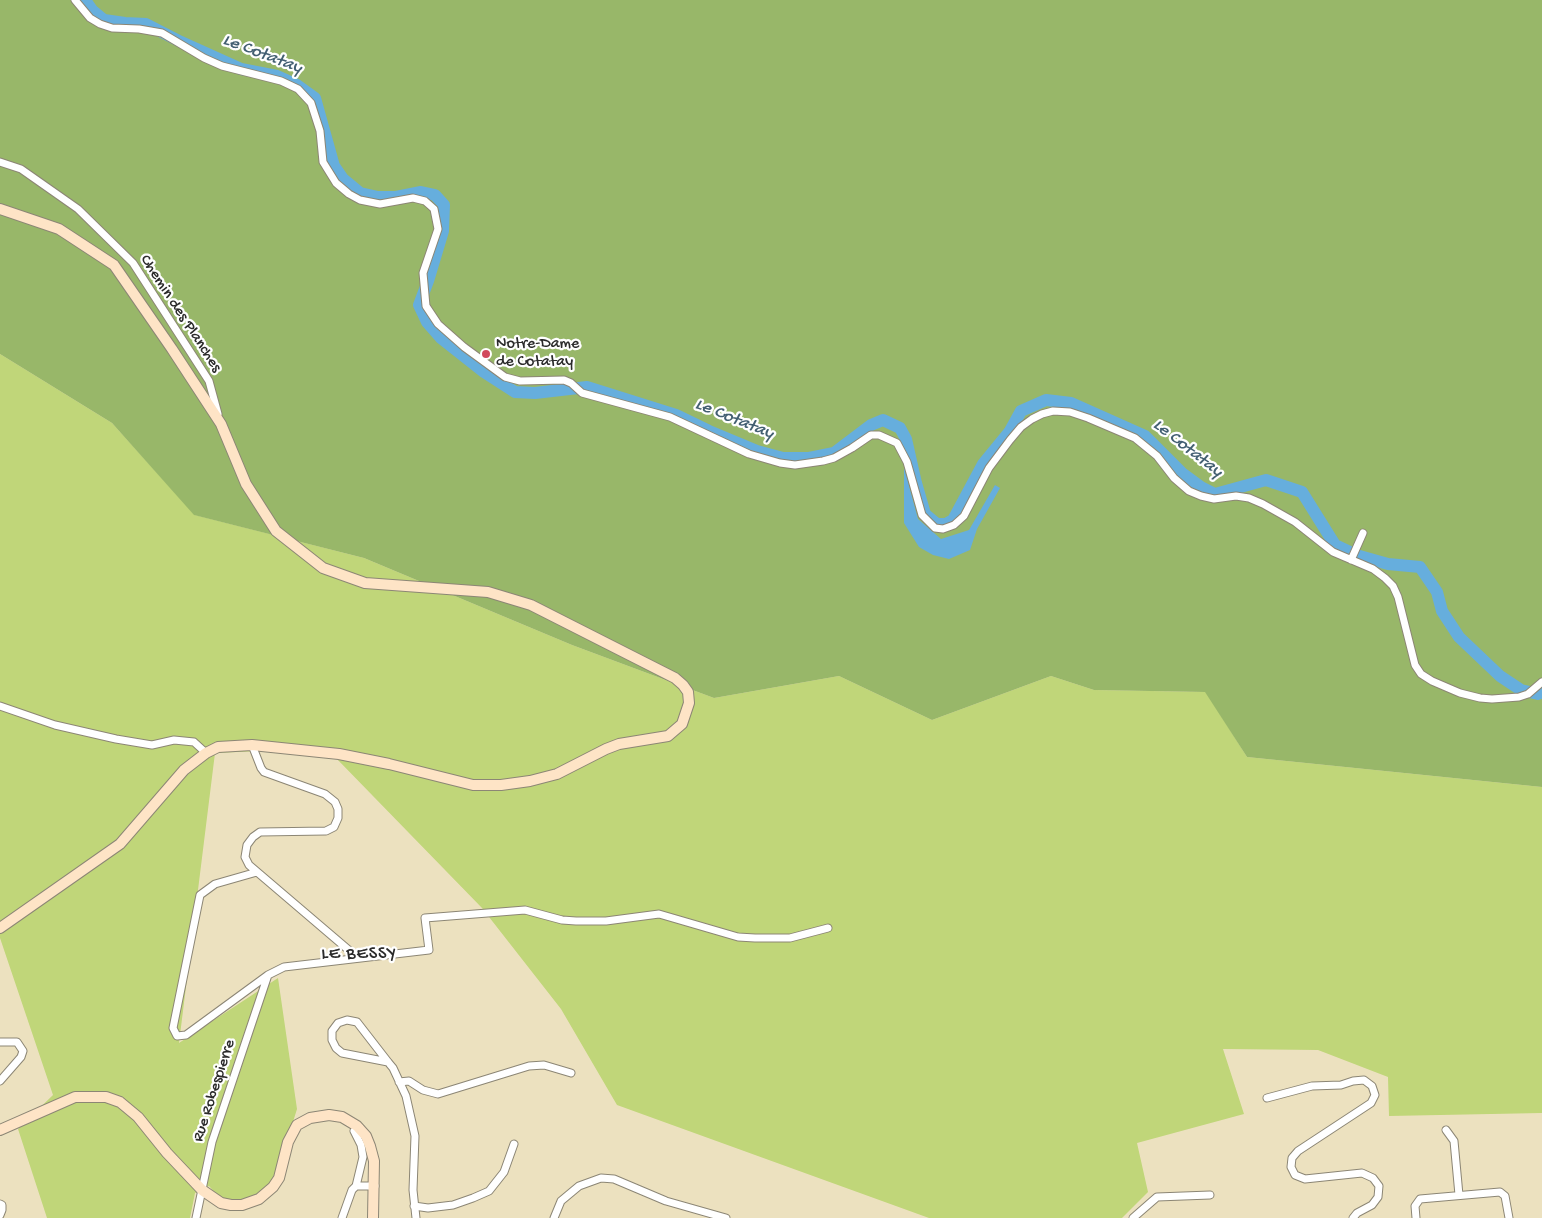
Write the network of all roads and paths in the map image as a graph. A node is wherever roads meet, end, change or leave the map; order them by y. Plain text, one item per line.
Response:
1 (75, 0) edge
2 (0, 162) edge
3 (0, 209) edge
4 (220, 424) junction
5 (1363, 533) dead end
6 (1351, 559) junction
7 (1542, 682) edge
8 (0, 706) edge
9 (252, 745) junction
10 (206, 753) junction
11 (257, 872) junction
12 (0, 928) edge
13 (828, 928) dead end
14 (358, 958) junction
15 (268, 975) junction
16 (0, 1042) edge
17 (388, 1062) junction
18 (571, 1073) dead end
19 (0, 1081) edge
20 (399, 1082) junction
21 (1267, 1098) dead end
22 (0, 1130) edge
23 (1446, 1130) dead end
24 (354, 1131) dead end
25 (514, 1144) dead end
26 (375, 1186) junction
27 (354, 1188) junction
28 (202, 1190) junction
29 (1210, 1195) dead end
30 (1459, 1195) junction
31 (0, 1204) edge
32 (414, 1206) junction
33 (0, 1215) edge
34 (196, 1218) edge
35 (342, 1218) edge
36 (373, 1218) edge
37 (416, 1218) edge
38 (554, 1218) edge
39 (726, 1218) edge
40 (1133, 1218) edge
41 (1353, 1218) edge
42 (1416, 1218) edge
43 (1509, 1218) edge

1 - 6 street
2 - 4 street, Chemin des Planches
3 - 4 street
4 - 9 street
5 - 6 street
6 - 7 street
8 - 10 street
9 - 10 street
9 - 11 street
10 - 12 street
11 - 14 street
11 - 15 street
13 - 14 street
14 - 15 street
15 - 28 street, Rue Robespierre
16 - 19 street
17 - 17 street
17 - 20 street
18 - 20 street
20 - 32 street
21 - 41 street
22 - 28 street
23 - 30 street
24 - 27 street
25 - 32 street
26 - 27 street
26 - 28 street
26 - 36 street
27 - 35 street
28 - 34 street, Rue Robespierre
29 - 40 street
30 - 42 street
30 - 43 street
31 - 33 street
32 - 37 street
38 - 39 street

